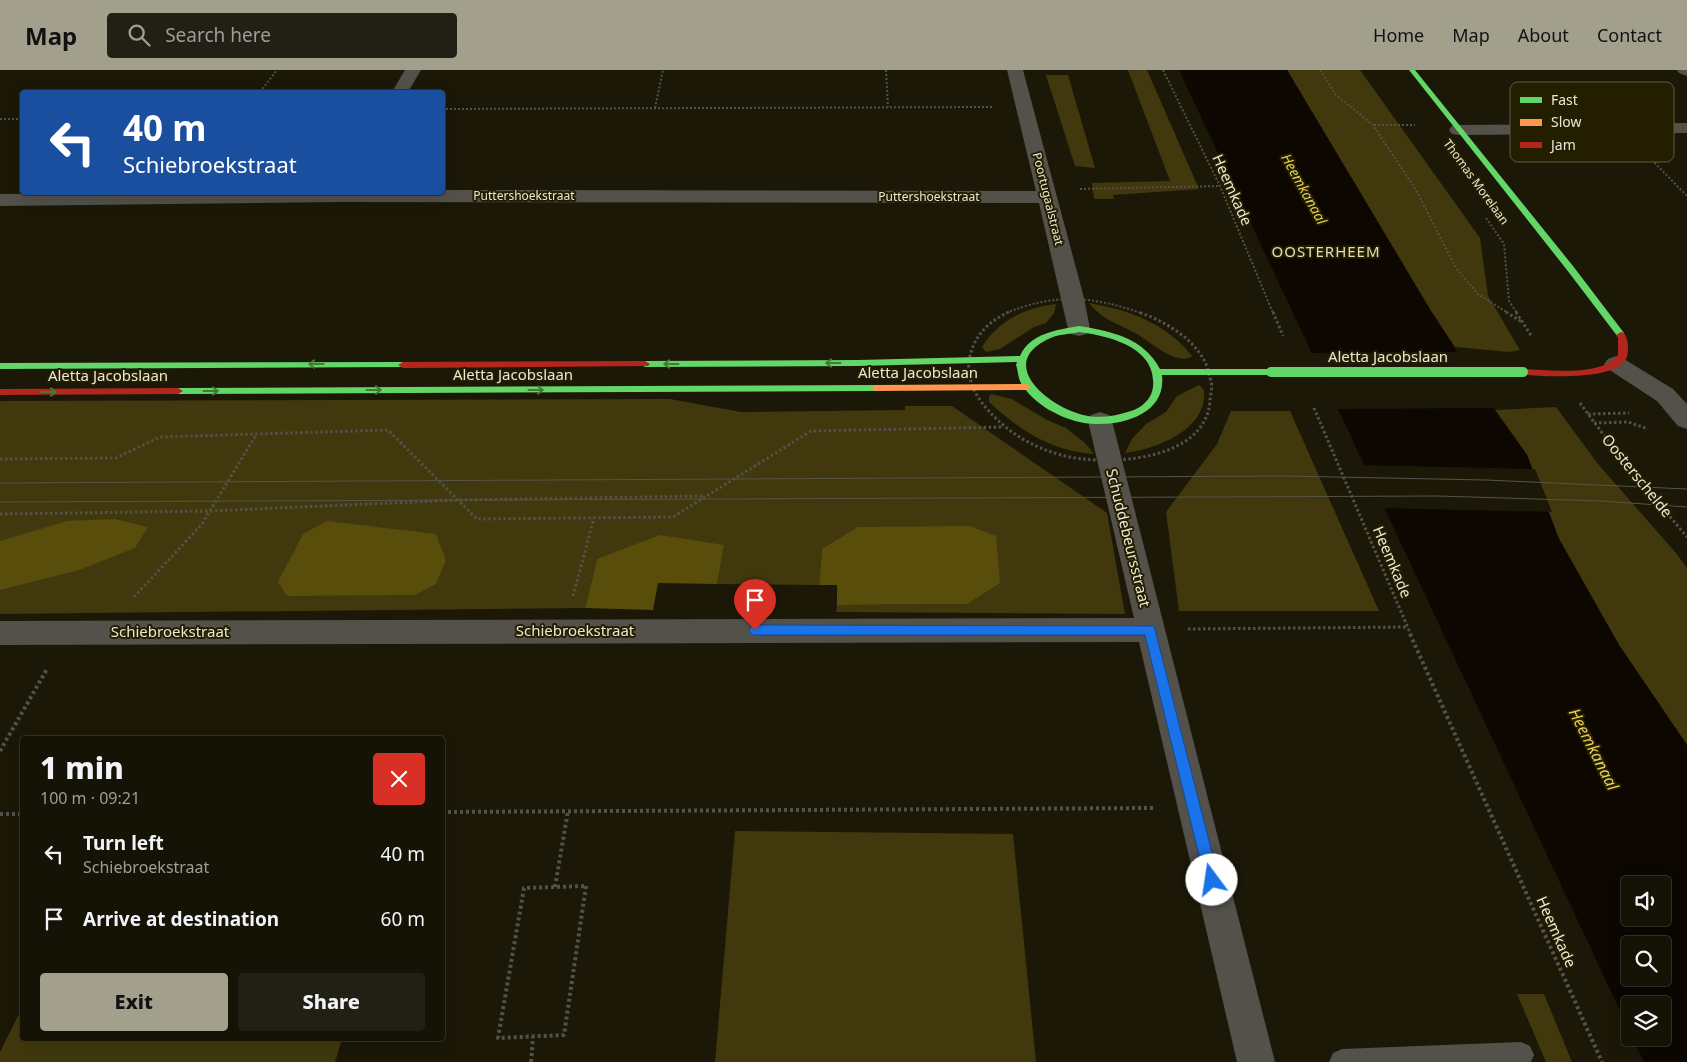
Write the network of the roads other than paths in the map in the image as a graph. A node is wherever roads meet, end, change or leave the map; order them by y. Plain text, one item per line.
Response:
1 (413, 70) edge
2 (1015, 70) edge
3 (1412, 70) edge
4 (401, 90) edge
5 (1674, 128) edge
6 (1687, 128) edge
7 (1458, 130) junction
8 (1510, 130) edge
9 (1047, 193) junction
10 (445, 194) edge
11 (282, 195) edge
12 (0, 200) edge
13 (1079, 329) junction
14 (1022, 359) junction
15 (1616, 364) junction
16 (0, 366) edge
17 (1158, 372) junction
18 (1026, 386) junction
19 (0, 392) edge
20 (1687, 420) edge
21 (1100, 421) junction
22 (1150, 630) junction
23 (0, 633) edge
24 (1521, 1055) dead end
25 (1256, 1062) edge
26 (1342, 1062) edge

1 - 4 street
2 - 9 street, Poortugaalstraat
3 - 7 street, Thomas Morelaan
5 - 6 street
7 - 8 street
7 - 15 street, Thomas Morelaan
9 - 10 street, Puttershoekstraat
9 - 13 street, Poortugaalstraat
11 - 12 street, Puttershoekstraat
13 - 14 street
13 - 17 street
14 -> 16 street, Aletta Jacobslaan
14 - 18 street
15 - 17 street, Aletta Jacobslaan, bridge
15 - 20 street
17 - 21 street
19 -> 18 street, Aletta Jacobslaan
18 - 21 street
21 - 22 street, Schuddebeursstraat
22 - 23 street, Schiebroekstraat
22 - 25 street, Schuddebeursstraat
24 - 26 lane

